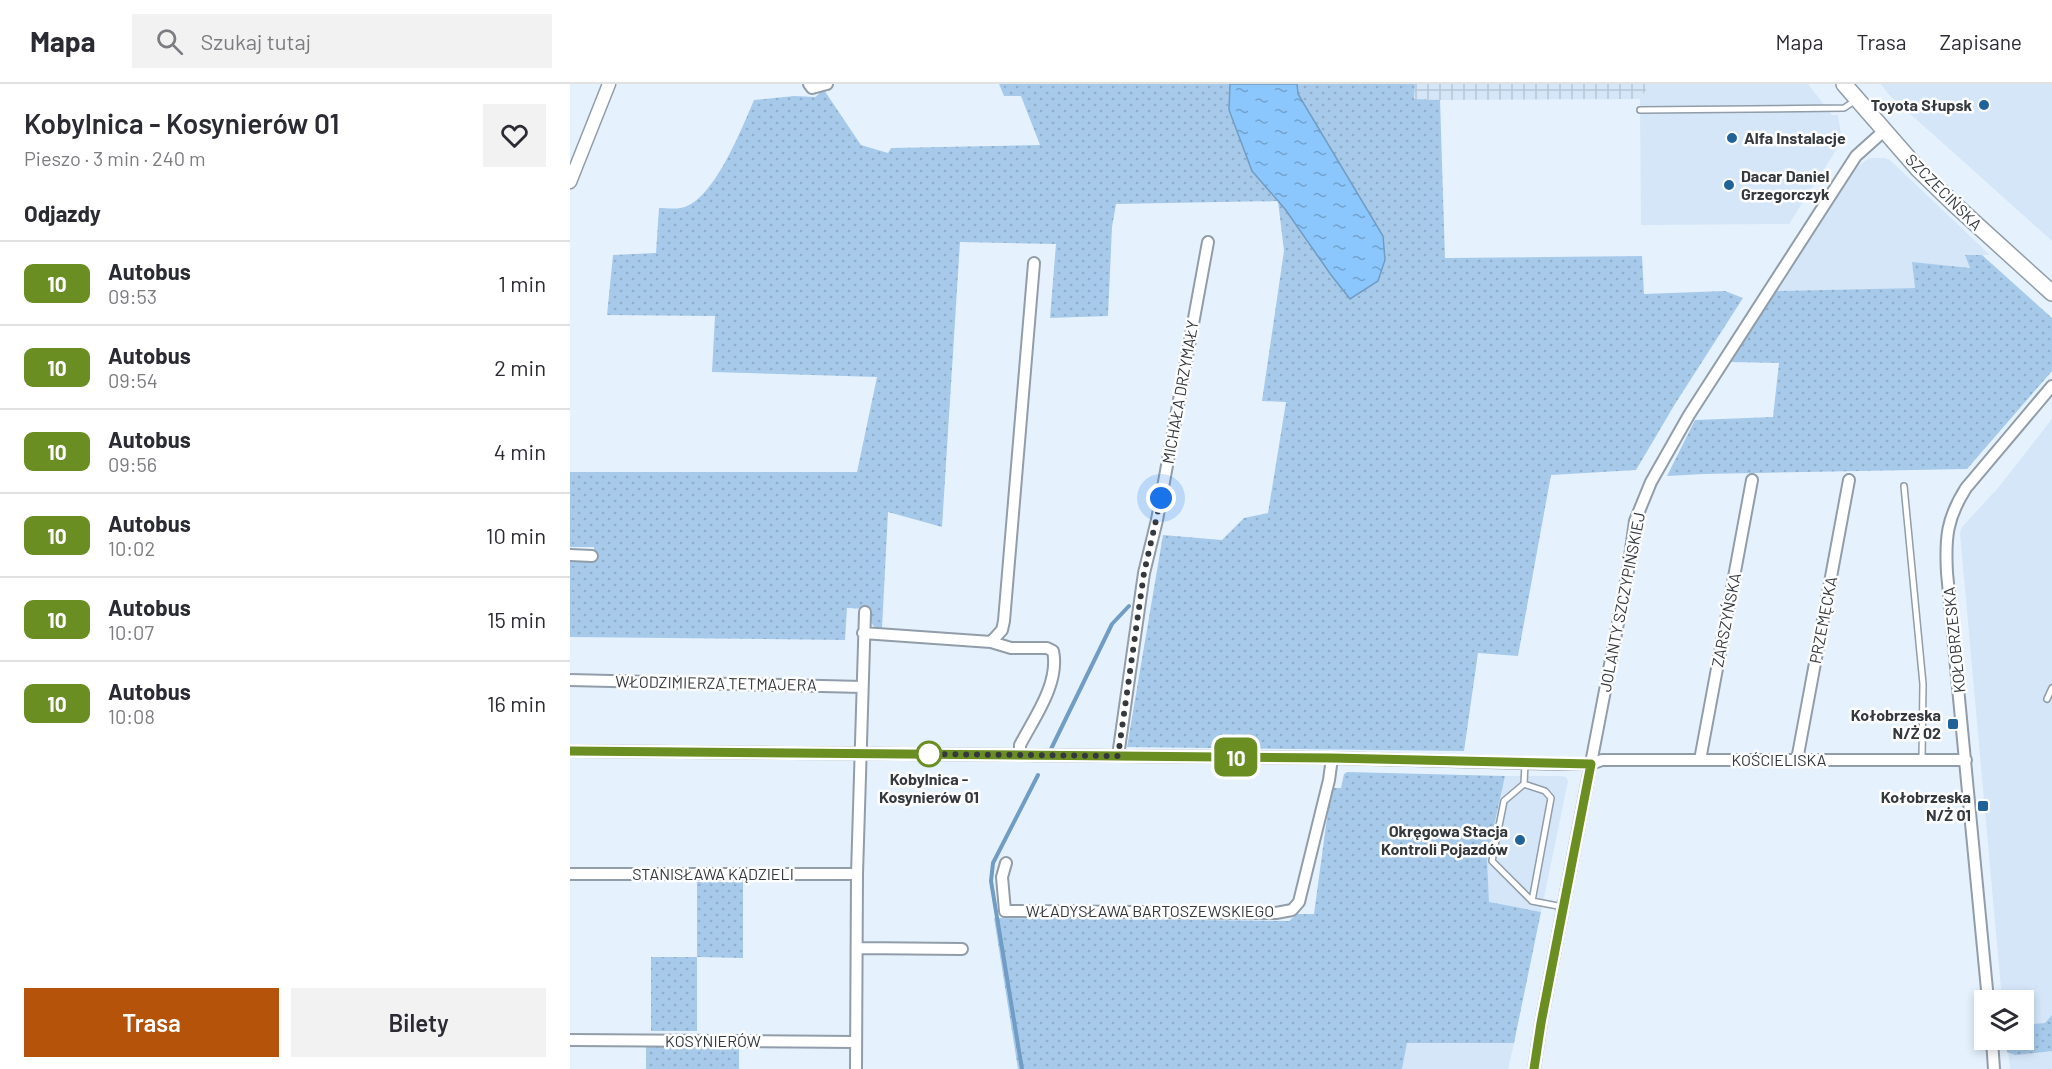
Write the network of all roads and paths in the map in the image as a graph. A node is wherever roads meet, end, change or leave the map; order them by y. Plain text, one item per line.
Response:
1 (609, 84) edge
2 (827, 84) edge
3 (1844, 84) edge
4 (811, 86) edge
5 (1857, 99) junction
6 (1640, 110) dead end
7 (1885, 130) junction
8 (570, 182) edge
9 (1208, 242) dead end
10 (1034, 263) dead end
11 (2052, 293) edge
12 (2052, 386) edge
13 (1752, 480) dead end
14 (1849, 480) dead end
15 (1904, 486) dead end
16 (570, 555) edge
17 (592, 556) dead end
18 (865, 612) dead end
19 (863, 633) junction
20 (991, 642) junction
21 (570, 680) edge
22 (862, 687) junction
23 (2052, 688) edge
24 (2047, 699) dead end
25 (570, 751) edge
26 (860, 754) junction
27 (1020, 755) junction
28 (1118, 756) junction
29 (1332, 758) junction
30 (1700, 760) junction
31 (1797, 760) junction
32 (1922, 760) junction
33 (1966, 760) junction
34 (1525, 764) junction
35 (1591, 764) junction
36 (1524, 784) junction
37 (1006, 863) dead end
38 (570, 874) edge
39 (857, 874) junction
40 (1532, 902) junction
41 (1563, 908) junction
42 (857, 948) junction
43 (962, 949) dead end
44 (1987, 990) edge
45 (570, 1040) edge
46 (856, 1042) junction
47 (1993, 1050) edge
48 (856, 1069) edge
49 (1534, 1069) edge
50 (1994, 1069) edge

1 - 8 street
2 - 4 street
3 - 5 main road, SZCZECIŃSKA
5 - 6 lane
5 - 7 main road, SZCZECIŃSKA
7 - 11 main road, SZCZECIŃSKA
7 - 35 street, JOLANTY SZCZYPIŃSKIEJ
9 - 28 street, MICHAŁA DRZYMAŁY
10 - 20 street
12 - 33 street, KOŁOBRZESKA
13 - 30 street, ZARSZYŃSKA
14 - 31 street, PRZEMĘCKA
15 - 32 lane
16 - 17 street
18 - 19 street
19 - 20 street
19 - 22 street
20 - 27 street
21 - 22 street, WŁODZIMIERZA TETMAJERA
22 - 26 street
23 - 24 lane
25 - 26 street, KOŚCIELISKA
26 - 27 street, KOŚCIELISKA
26 - 39 street
27 - 28 street, KOŚCIELISKA
28 - 29 street, KOŚCIELISKA
29 - 34 street, KOŚCIELISKA
29 - 37 street, WŁADYSŁAWA BARTOSZEWSKIEGO
30 - 31 street, KOŚCIELISKA
30 - 35 street, KOŚCIELISKA
31 - 32 street, KOŚCIELISKA
32 - 33 street, KOŚCIELISKA
33 - 44 street, KOŁOBRZESKA
34 - 35 street, KOŚCIELISKA
34 - 36 lane
35 - 41 street, JOLANTY SZCZYPIŃSKIEJ
36 - 40 lane
36 - 40 lane
38 - 39 street, STANISŁAWA KĄDZIELI
39 - 42 street
40 - 41 lane
41 - 49 street, JOLANTY SZCZYPIŃSKIEJ
42 - 43 street
42 - 46 street
45 - 46 street, KOSYNIERÓW
46 - 48 street
47 - 50 street

